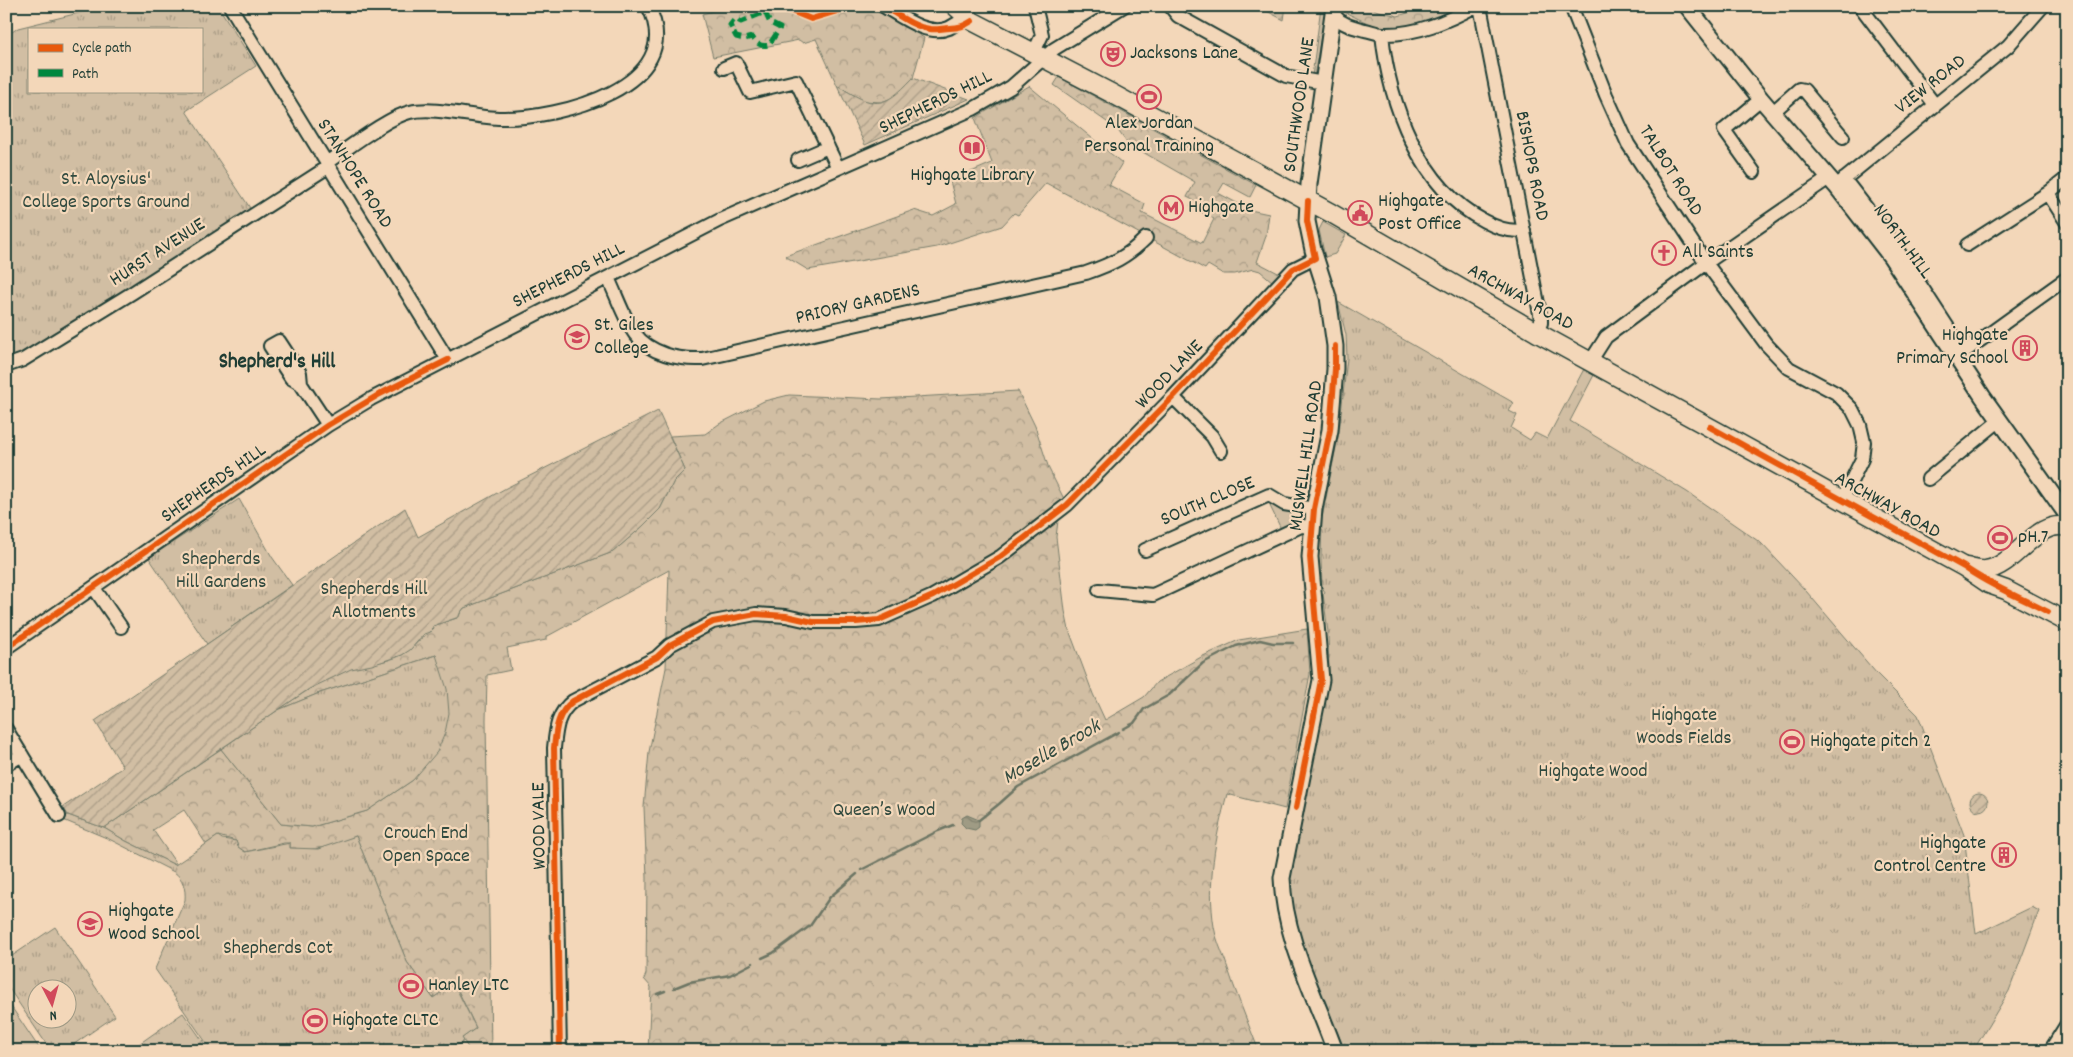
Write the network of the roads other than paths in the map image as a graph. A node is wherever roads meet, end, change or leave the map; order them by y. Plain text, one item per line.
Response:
1 (230, 6) edge
2 (648, 6) edge
3 (883, 6) edge
4 (1035, 6) edge
5 (1124, 6) edge
6 (1170, 6) edge
7 (1476, 6) edge
8 (1480, 6) edge
9 (1571, 6) edge
10 (1687, 6) edge
11 (1860, 6) edge
12 (2043, 6) edge
13 (1335, 9) edge
14 (960, 12) edge
15 (1382, 34) junction
16 (1040, 56) junction
17 (724, 68) dead end
18 (1323, 83) junction
19 (1761, 99) junction
20 (1935, 105) junction
21 (1773, 112) junction
22 (1843, 137) dead end
23 (828, 147) junction
24 (798, 160) dead end
25 (327, 165) junction
26 (838, 168) junction
27 (1754, 172) dead end
28 (2067, 178) edge
29 (1836, 181) junction
30 (2048, 193) junction
31 (1308, 202) junction
32 (2067, 223) edge
33 (1524, 230) junction
34 (1146, 238) dead end
35 (1966, 245) dead end
36 (1316, 258) junction
37 (1706, 262) junction
38 (608, 278) junction
39 (2067, 278) edge
40 (1536, 332) junction
41 (1960, 354) junction
42 (448, 360) junction
43 (1590, 362) junction
44 (6, 366) edge
45 (301, 384) dead end
46 (1173, 397) junction
47 (2000, 420) junction
48 (328, 425) junction
49 (1221, 452) dead end
50 (1928, 479) dead end
51 (1842, 500) junction
52 (1314, 509) junction
53 (2059, 514) edge
54 (1312, 526) junction
55 (2067, 527) edge
56 (1145, 550) dead end
57 (2005, 563) junction
58 (1964, 567) junction
59 (94, 588) junction
60 (1098, 590) dead end
61 (2006, 590) junction
62 (2067, 622) edge
63 (121, 627) dead end
64 (6, 648) edge
65 (657, 657) joint
66 (6, 729) edge
67 (22, 754) junction
68 (6, 765) edge
69 (59, 816) dead end
70 (2067, 1024) edge
71 (560, 1051) edge
72 (1335, 1051) edge
73 (2050, 1051) edge

1 - 25 street, STANHOPE ROAD
2 - 25 street, HURST AVENUE
3 - 14 street
4 - 16 street
5 - 16 street, SHEPHERDS HILL
6 - 18 street
7 - 15 street
8 - 33 street, BISHOPS ROAD
9 - 37 street, TALBOT ROAD
10 - 19 main road, NORTH HILL
11 - 20 street
12 - 20 street, VIEW ROAD
13 - 15 street
13 - 18 main road, SOUTHWOOD LANE
14 - 16 highway, ARCHWAY ROAD
15 - 33 street
16 - 26 street, SHEPHERDS HILL
16 - 31 highway, ARCHWAY ROAD
17 - 23 street
18 - 31 main road, SOUTHWOOD LANE
19 - 21 main road, NORTH HILL
19 - 27 street
20 - 29 street, VIEW ROAD
21 - 22 street
21 - 29 main road, NORTH HILL
23 - 24 street
23 - 26 street
25 - 42 street, STANHOPE ROAD
25 - 44 street, HURST AVENUE
26 - 38 street, SHEPHERDS HILL
28 - 30 street
29 - 37 street, VIEW ROAD
29 - 41 main road, NORTH HILL
30 - 32 street
30 - 35 street
31 - 36 main road, MUSWELL HILL ROAD
31 - 40 highway, ARCHWAY ROAD
33 - 40 street, BISHOPS ROAD
34 - 38 street, PRIORY GARDENS
36 - 46 street, WOOD LANE
36 - 52 main road, MUSWELL HILL ROAD
37 - 43 street, VIEW ROAD
37 - 51 street, TALBOT ROAD
38 - 42 street, SHEPHERDS HILL
39 - 41 street
40 - 43 highway, ARCHWAY ROAD
41 - 47 main road, NORTH HILL
42 - 48 street, SHEPHERDS HILL
43 - 51 highway, ARCHWAY ROAD
45 - 48 street
46 - 49 street
46 - 65 street, WOOD LANE
47 - 50 street
47 - 53 main road, NORTH HILL
48 - 59 street, SHEPHERDS HILL
51 - 58 highway, ARCHWAY ROAD
52 - 54 main road, MUSWELL HILL ROAD
52 - 56 street, SOUTH CLOSE
53 - 55 highway
53 - 57 highway
54 - 60 street
54 - 72 main road, MUSWELL HILL ROAD
57 - 58 highway
57 - 61 highway
58 - 61 highway, ARCHWAY ROAD
59 - 63 street
59 - 64 street, SHEPHERDS HILL
61 - 62 highway, ARCHWAY ROAD
65 - 71 street, WOOD VALE
66 - 67 street
67 - 68 street
67 - 69 street
70 - 73 street

